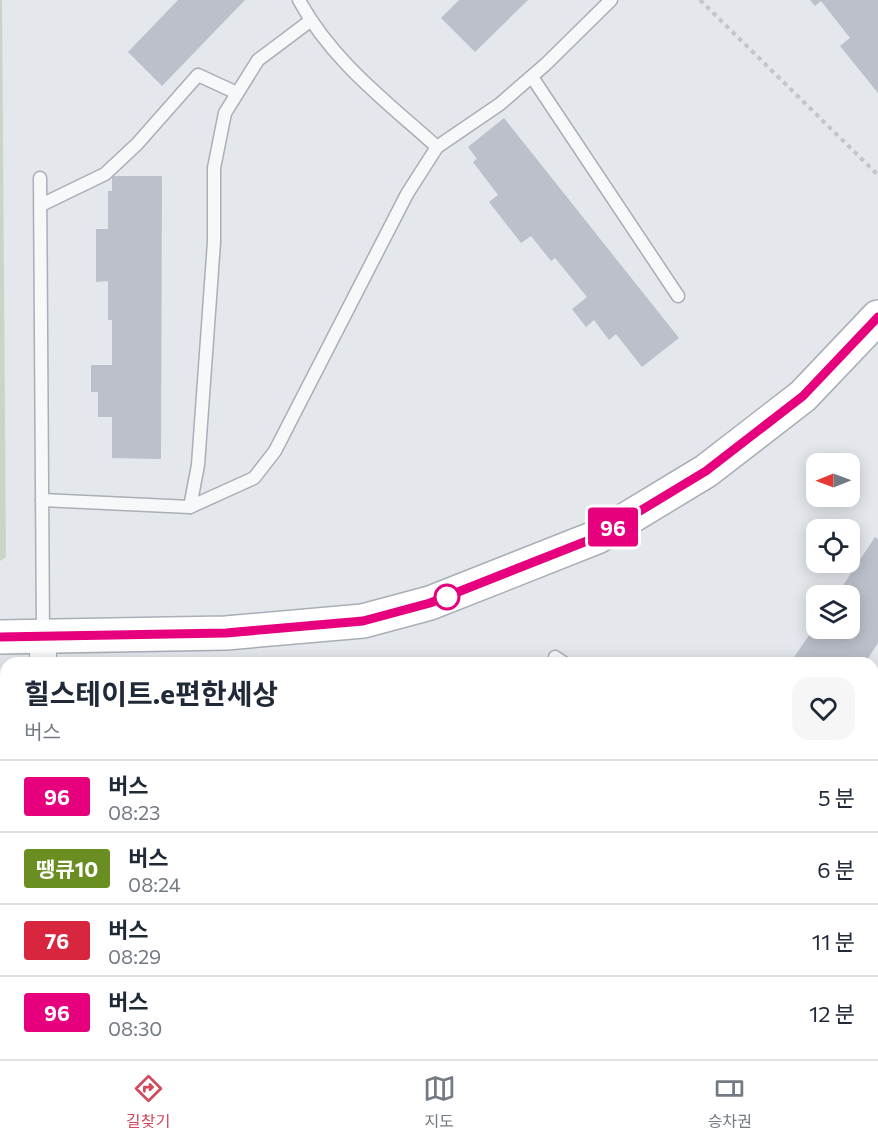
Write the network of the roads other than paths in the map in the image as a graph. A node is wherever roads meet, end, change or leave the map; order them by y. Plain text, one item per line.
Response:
1 (299, 0) edge
2 (611, 0) edge
3 (310, 21) junction
4 (532, 77) junction
5 (237, 93) junction
6 (437, 147) junction
7 (40, 178) dead end
8 (41, 205) junction
9 (678, 296) dead end
10 (878, 317) edge
11 (42, 500) junction
12 (190, 507) junction
13 (0, 637) edge
14 (43, 650) edge

1 - 3 lane
2 - 4 lane
3 - 5 lane
3 - 6 lane
4 - 6 lane
4 - 9 lane
5 - 8 lane
5 - 12 lane
6 - 12 lane
7 - 8 lane
8 - 11 lane
10 - 14 street
11 - 12 lane
11 - 14 lane
13 - 14 street

